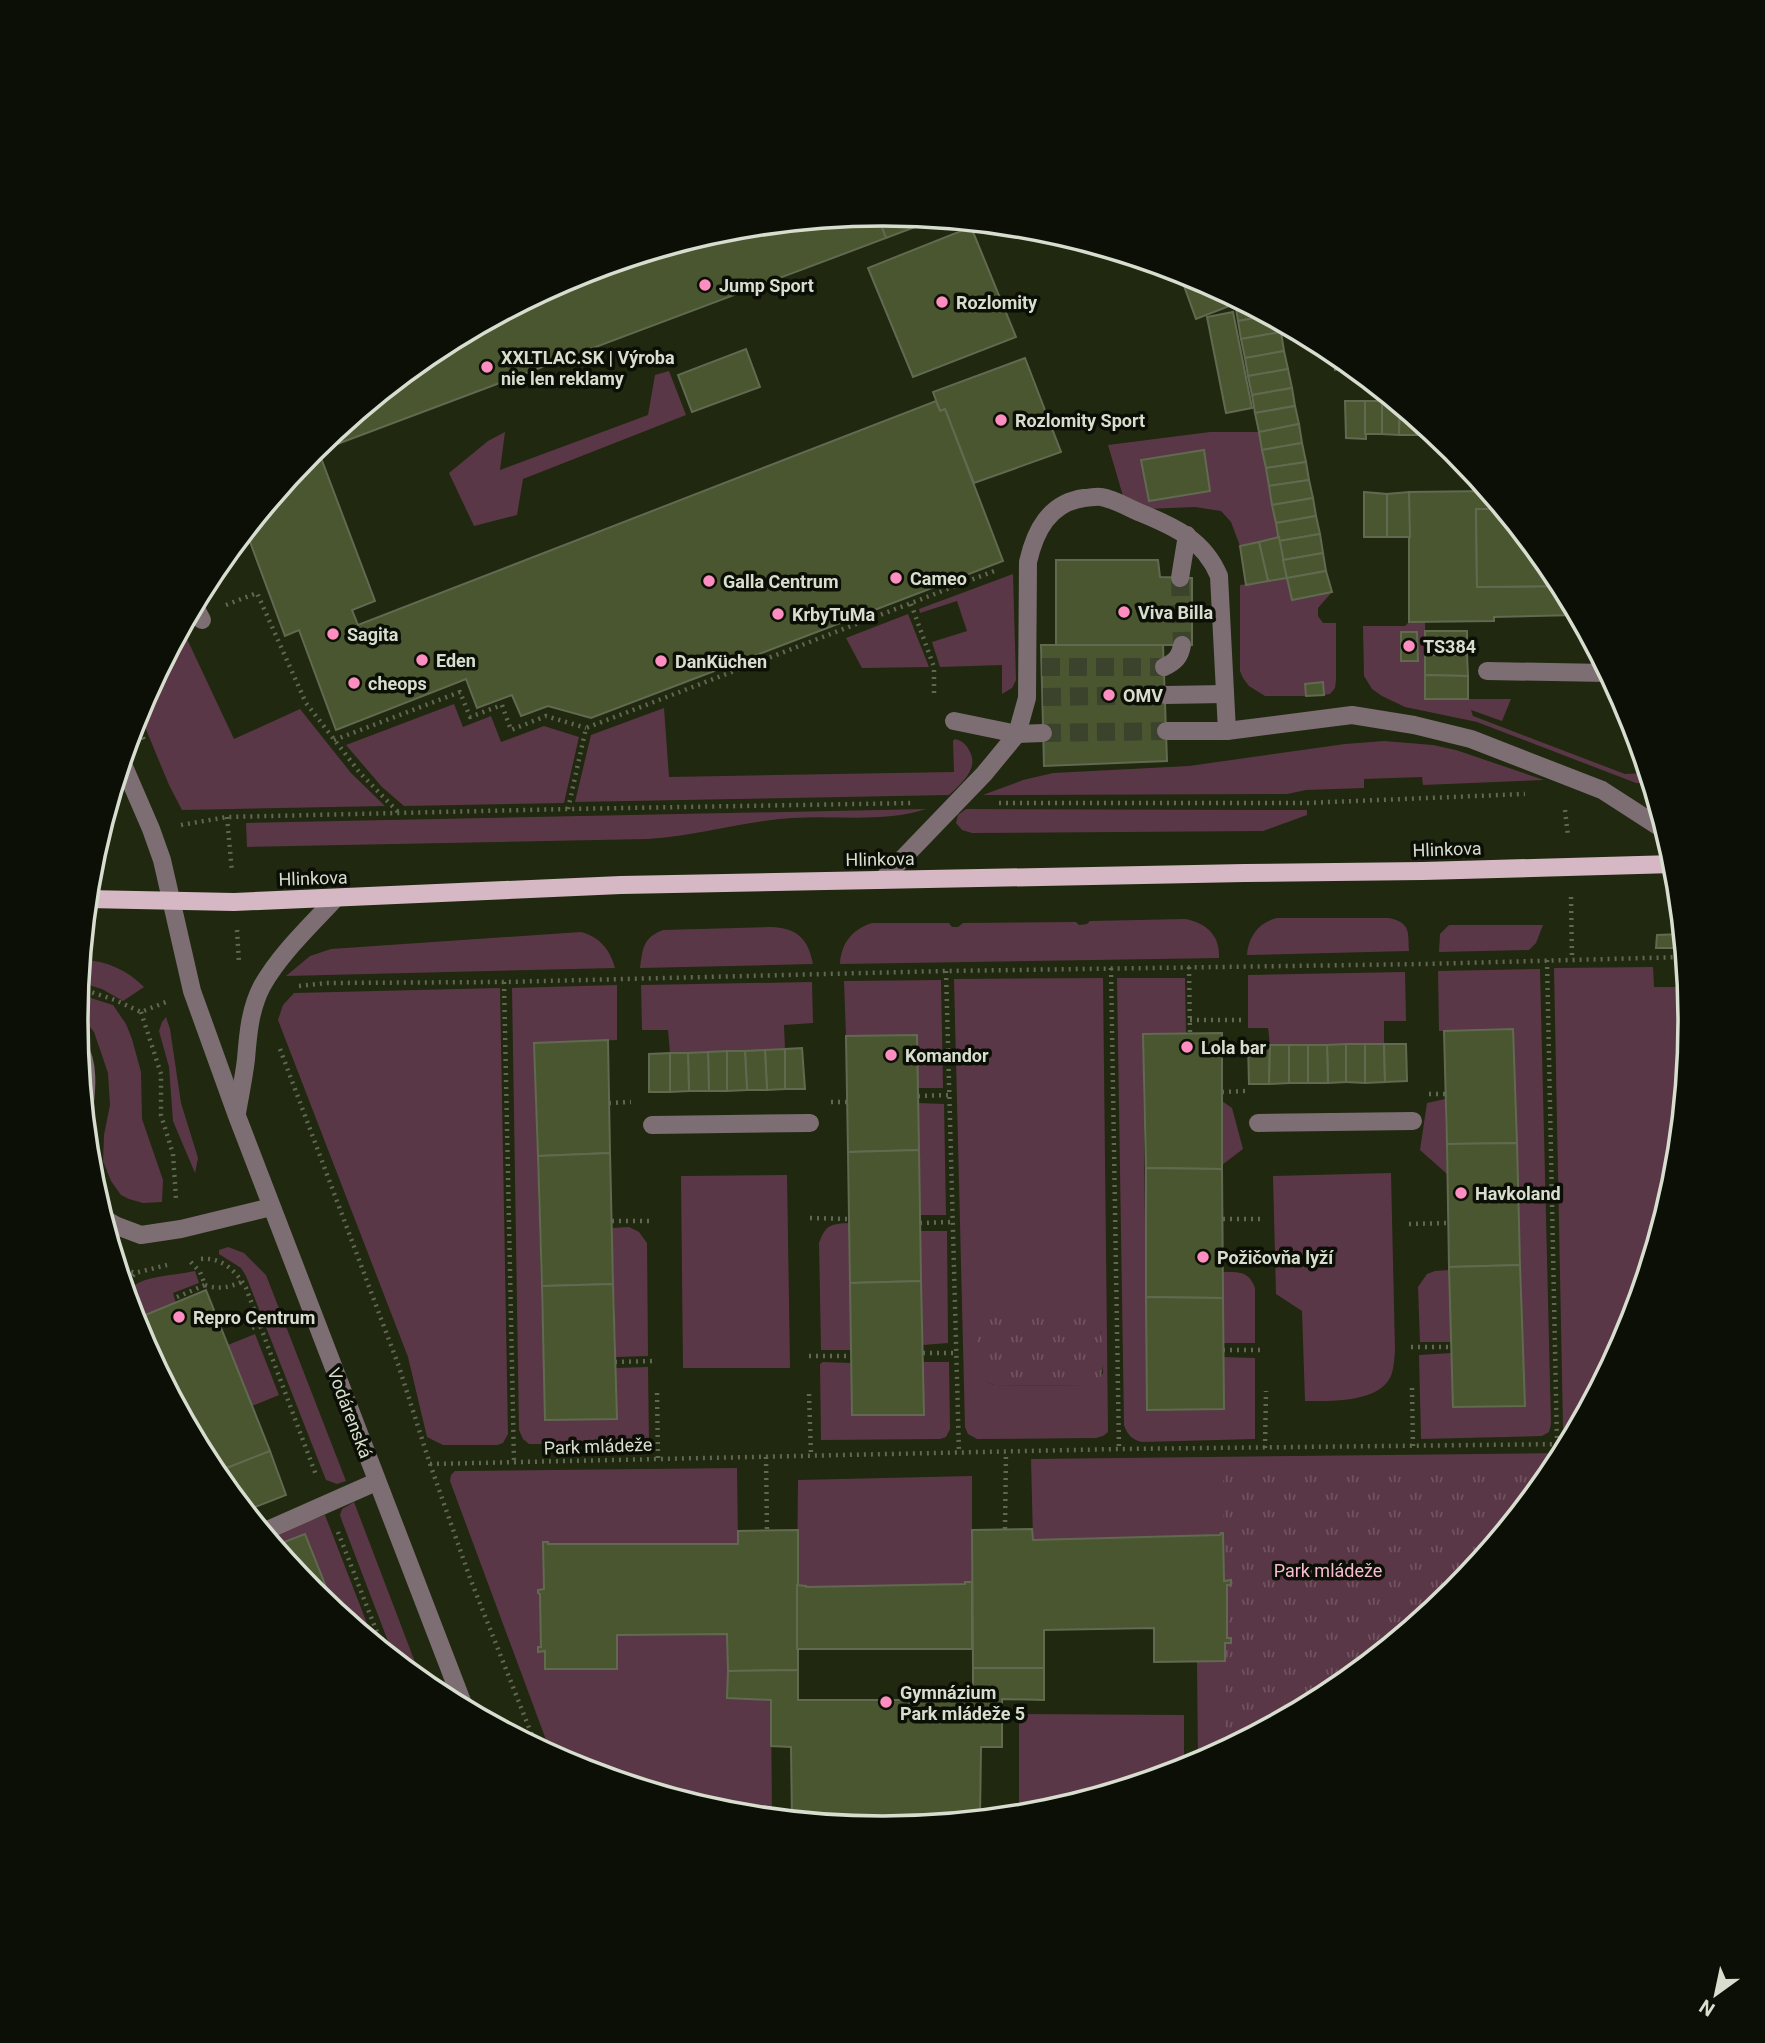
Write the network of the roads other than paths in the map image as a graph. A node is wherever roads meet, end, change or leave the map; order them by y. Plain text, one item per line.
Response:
1 (1187, 535) junction
2 (1180, 578) tunnel mouth
3 (1182, 645) tunnel mouth
4 (1164, 667) dead end
5 (1487, 671) dead end
6 (1597, 673) edge
7 (1225, 694) junction
8 (1165, 695) tunnel mouth
9 (954, 721) dead end
10 (1166, 731) tunnel mouth
11 (1227, 731) junction
12 (1043, 733) tunnel mouth
13 (1017, 734) junction
14 (127, 774) edge
15 (1651, 822) edge
16 (1662, 864) edge
17 (883, 880) junction
18 (97, 898) edge
19 (335, 899) junction
20 (171, 901) junction
21 (237, 1116) junction
22 (1413, 1121) dead end
23 (810, 1123) dead end
24 (1258, 1124) dead end
25 (652, 1125) dead end
26 (271, 1207) junction
27 (114, 1225) edge
28 (376, 1482) junction
29 (271, 1528) edge
30 (459, 1694) edge

1 - 2 street
1 - 7 street
1 - 13 street
3 - 4 street
5 - 6 street
7 - 8 street
7 - 11 street
9 - 13 street
10 - 11 street
11 - 15 street
12 - 13 street
13 - 17 street
14 - 20 street, Vodárenská
16 - 17 main road, Hlinkova
17 - 19 main road, Hlinkova
18 - 20 main road, Hlinkova
19 - 20 main road, Hlinkova
19 - 21 street, Vodárenská
20 - 21 street, Vodárenská
21 - 26 street, Vodárenská
22 - 24 street
23 - 25 street
26 - 27 street
26 - 28 street, Vodárenská
28 - 29 street
28 - 30 street, Vodárenská

